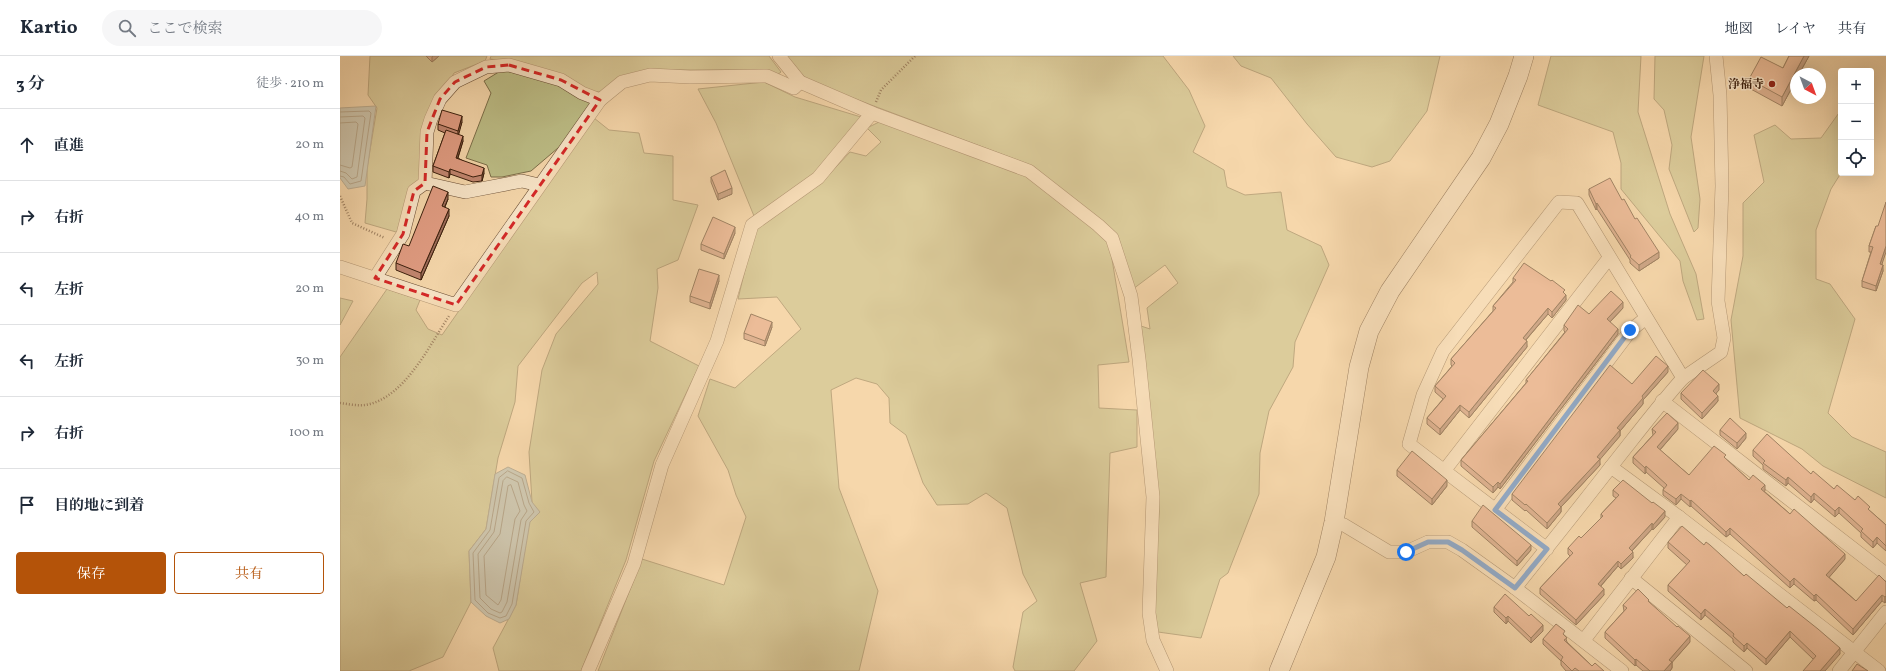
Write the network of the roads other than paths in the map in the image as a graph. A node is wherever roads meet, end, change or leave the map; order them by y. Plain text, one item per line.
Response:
1 (779, 56) edge
2 (1524, 56) edge
3 (1716, 56) edge
4 (800, 82) junction
5 (600, 100) junction
6 (872, 114) junction
7 (425, 183) junction
8 (539, 185) junction
9 (1609, 258) junction
10 (340, 267) edge
11 (375, 278) junction
12 (1646, 318) junction
13 (1683, 378) junction
14 (1662, 401) junction
15 (1611, 467) junction
16 (1444, 470) junction
17 (1495, 510) junction
18 (1680, 517) junction
19 (1334, 522) junction
20 (1547, 549) junction
21 (1886, 574) edge
22 (1632, 578) junction
23 (1515, 588) junction
24 (1886, 612) edge
25 (1584, 640) junction
26 (1855, 651) junction
27 (588, 671) edge
28 (1167, 671) edge
29 (1279, 671) edge
30 (1622, 671) edge
31 (1746, 671) edge
32 (1839, 671) edge
33 (1879, 671) edge

1 - 4 street
2 - 19 street
3 - 13 street
4 - 5 street
4 - 6 street
5 - 7 street
5 - 8 street
6 - 27 street
6 - 28 street
7 - 8 street
7 - 11 street
8 - 11 street
9 - 12 street
9 - 16 street
9 - 16 street
10 - 11 street
12 - 13 street
12 - 17 street
13 - 14 street
14 - 15 street
14 - 21 street
15 - 18 street
15 - 20 street
16 - 17 street
17 - 20 street
18 - 22 street
18 - 26 street
19 - 23 street
19 - 29 street
20 - 23 street
22 - 25 street
22 - 31 street
23 - 25 street
24 - 26 street
25 - 30 street
26 - 32 street
26 - 33 street

